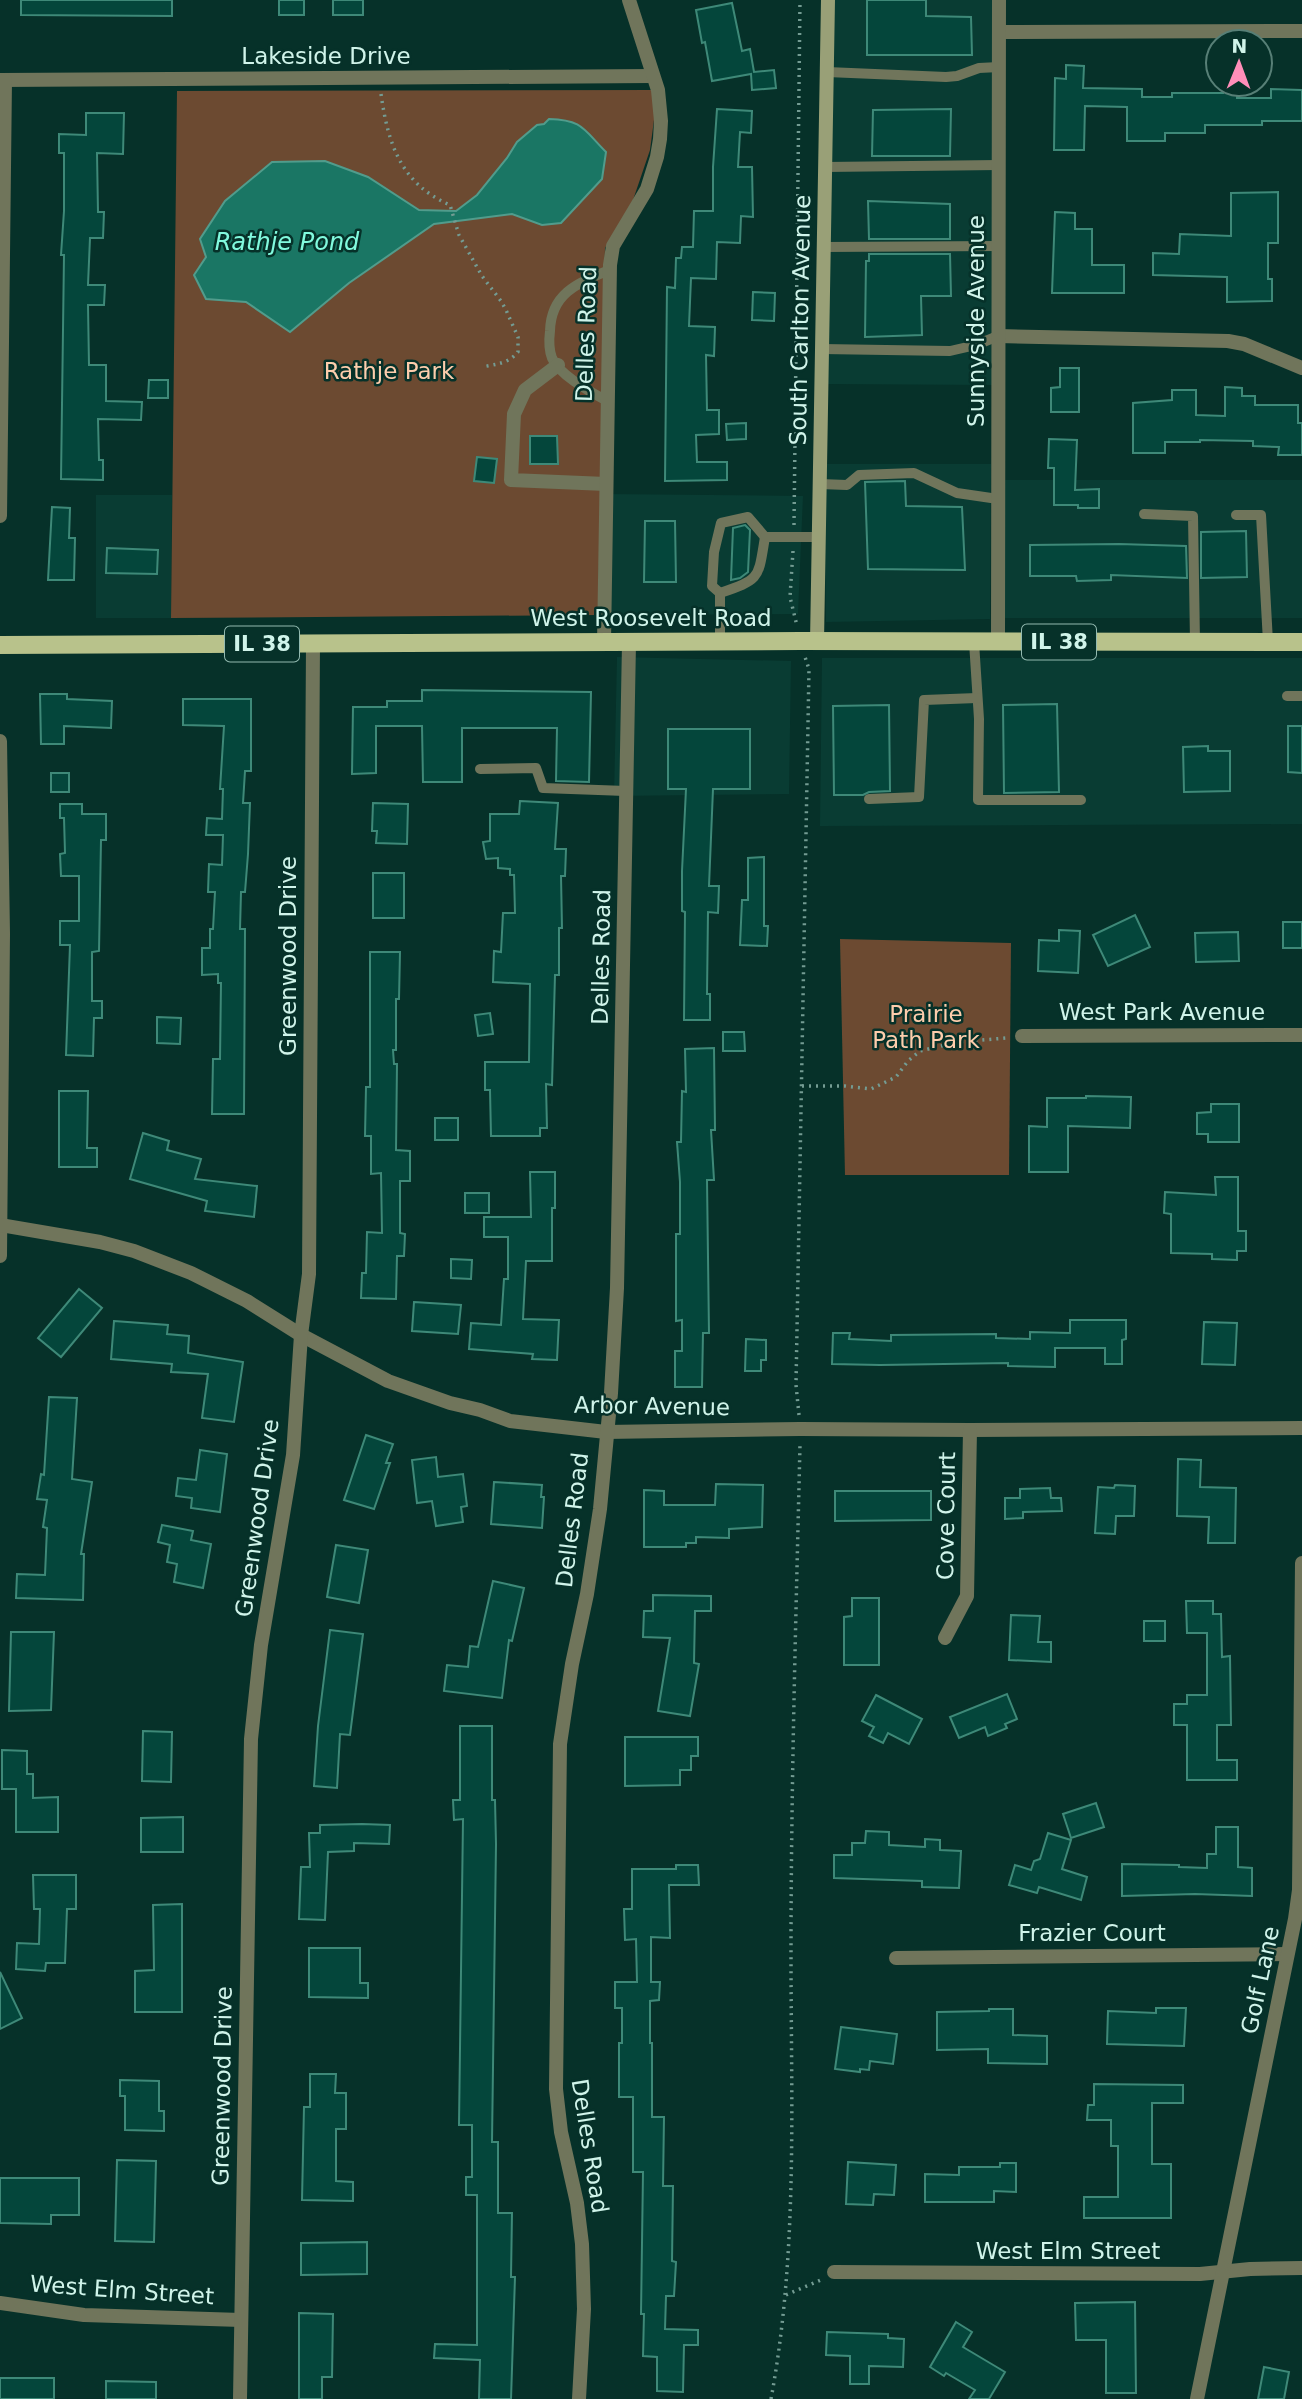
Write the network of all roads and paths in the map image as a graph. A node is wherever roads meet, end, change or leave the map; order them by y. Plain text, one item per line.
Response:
1 (629, 0) edge
2 (800, 0) edge
3 (828, 0) edge
4 (999, 0) edge
5 (1302, 31) edge
6 (999, 32) junction
7 (999, 67) junction
8 (827, 72) junction
9 (652, 76) junction
10 (379, 78) junction
11 (3, 80) edge
12 (999, 165) junction
13 (825, 167) junction
14 (999, 246) junction
15 (824, 247) junction
16 (609, 270) junction
17 (998, 336) junction
18 (822, 349) junction
19 (558, 365) junction
20 (482, 367) dead end
21 (1302, 368) edge
22 (607, 401) junction
23 (606, 484) junction
24 (820, 484) junction
25 (998, 499) junction
26 (1144, 514) dead end
27 (1236, 515) dead end
28 (0, 516) edge
29 (765, 537) junction
30 (794, 537) junction
31 (819, 537) junction
32 (720, 593) junction
33 (790, 597) dead end
34 (720, 642) junction
35 (817, 642) junction
36 (975, 642) junction
37 (998, 642) junction
38 (1195, 642) junction
39 (1268, 642) junction
40 (1302, 642) edge
41 (313, 643) junction
42 (604, 643) junction
43 (629, 643) junction
44 (0, 645) edge
45 (809, 669) dead end
46 (1287, 696) dead end
47 (1302, 696) edge
48 (977, 698) junction
49 (0, 741) edge
50 (480, 769) dead end
51 (626, 791) junction
52 (870, 799) dead end
53 (1081, 800) dead end
54 (1, 934) edge
55 (1022, 1035) joint
56 (1302, 1035) edge
57 (803, 1087) junction
58 (0, 1225) edge
59 (0, 1256) edge
60 (301, 1335) junction
61 (1302, 1427) edge
62 (800, 1429) junction
63 (970, 1430) junction
64 (606, 1432) junction
65 (1302, 1563) edge
66 (945, 1638) dead end
67 (1287, 1954) junction
68 (896, 1958) dead end
69 (1302, 2268) edge
70 (1224, 2271) junction
71 (834, 2272) joint
72 (786, 2295) junction
73 (0, 2303) edge
74 (241, 2320) junction
75 (240, 2399) edge
76 (579, 2399) edge
77 (771, 2399) edge
78 (1196, 2399) edge

1 - 9 street, Delles Road
2 - 30 path
3 - 8 street, South Carlton Avenue
4 - 6 street, Sunnyside Avenue
5 - 6 street
6 - 7 street, Sunnyside Avenue
7 - 8 lane
7 - 12 street, Sunnyside Avenue
8 - 13 street, South Carlton Avenue
9 - 10 street, Lakeside Drive
9 - 16 street, Delles Road
10 - 11 street, Lakeside Drive
10 - 20 path
11 - 28 street
12 - 13 lane
12 - 14 street, Sunnyside Avenue
13 - 15 street, South Carlton Avenue
14 - 15 lane
14 - 17 street, Sunnyside Avenue
15 - 18 street, South Carlton Avenue
16 - 19 lane
16 - 22 street, Delles Road
17 - 18 lane
17 - 21 street
17 - 25 street, Sunnyside Avenue
18 - 24 street, South Carlton Avenue
19 - 22 lane
19 - 23 street
22 - 23 street, Delles Road
23 - 42 street, Delles Road
24 - 25 lane
24 - 31 street, South Carlton Avenue
25 - 37 street, Sunnyside Avenue
26 - 38 lane
27 - 39 lane
29 - 30 lane
29 - 32 lane
29 - 32 lane
30 - 31 lane
30 - 33 path
31 - 35 street, South Carlton Avenue
32 - 34 lane
34 - 35 main road, West Roosevelt Road / IL 38
34 - 43 main road, West Roosevelt Road / IL 38
35 - 36 main road, West Roosevelt Road / IL 38
36 - 37 main road, West Roosevelt Road / IL 38
36 - 48 lane
37 - 38 main road, West Roosevelt Road / IL 38
38 - 39 main road, West Roosevelt Road / IL 38
39 - 40 main road, West Roosevelt Road / IL 38
41 - 42 main road, West Roosevelt Road / IL 38
41 - 44 main road, West Roosevelt Road / IL 38
41 - 60 street, Greenwood Drive
42 - 43 main road, West Roosevelt Road / IL 38
43 - 51 street, Delles Road
45 - 57 path
46 - 47 lane
48 - 52 lane
48 - 53 lane
49 - 54 street
50 - 51 lane
51 - 64 street, Delles Road
54 - 58 street
55 - 56 street, West Park Avenue
55 - 57 path
57 - 62 path
58 - 59 street
58 - 60 street, Arbor Avenue
60 - 64 street, Arbor Avenue
60 - 74 street, Greenwood Drive
61 - 63 street, Arbor Avenue
62 - 63 street, Arbor Avenue
62 - 64 street, Arbor Avenue
62 - 72 path
63 - 66 street, Cove Court
64 - 76 street, Delles Road
65 - 67 street, Golf Lane
67 - 68 street, Frazier Court
67 - 70 street, Golf Lane
69 - 70 street, West Elm Street
70 - 71 street, West Elm Street
70 - 78 street, Golf Lane
71 - 72 path
72 - 77 path
73 - 74 street, West Elm Street
74 - 75 street, Greenwood Drive

